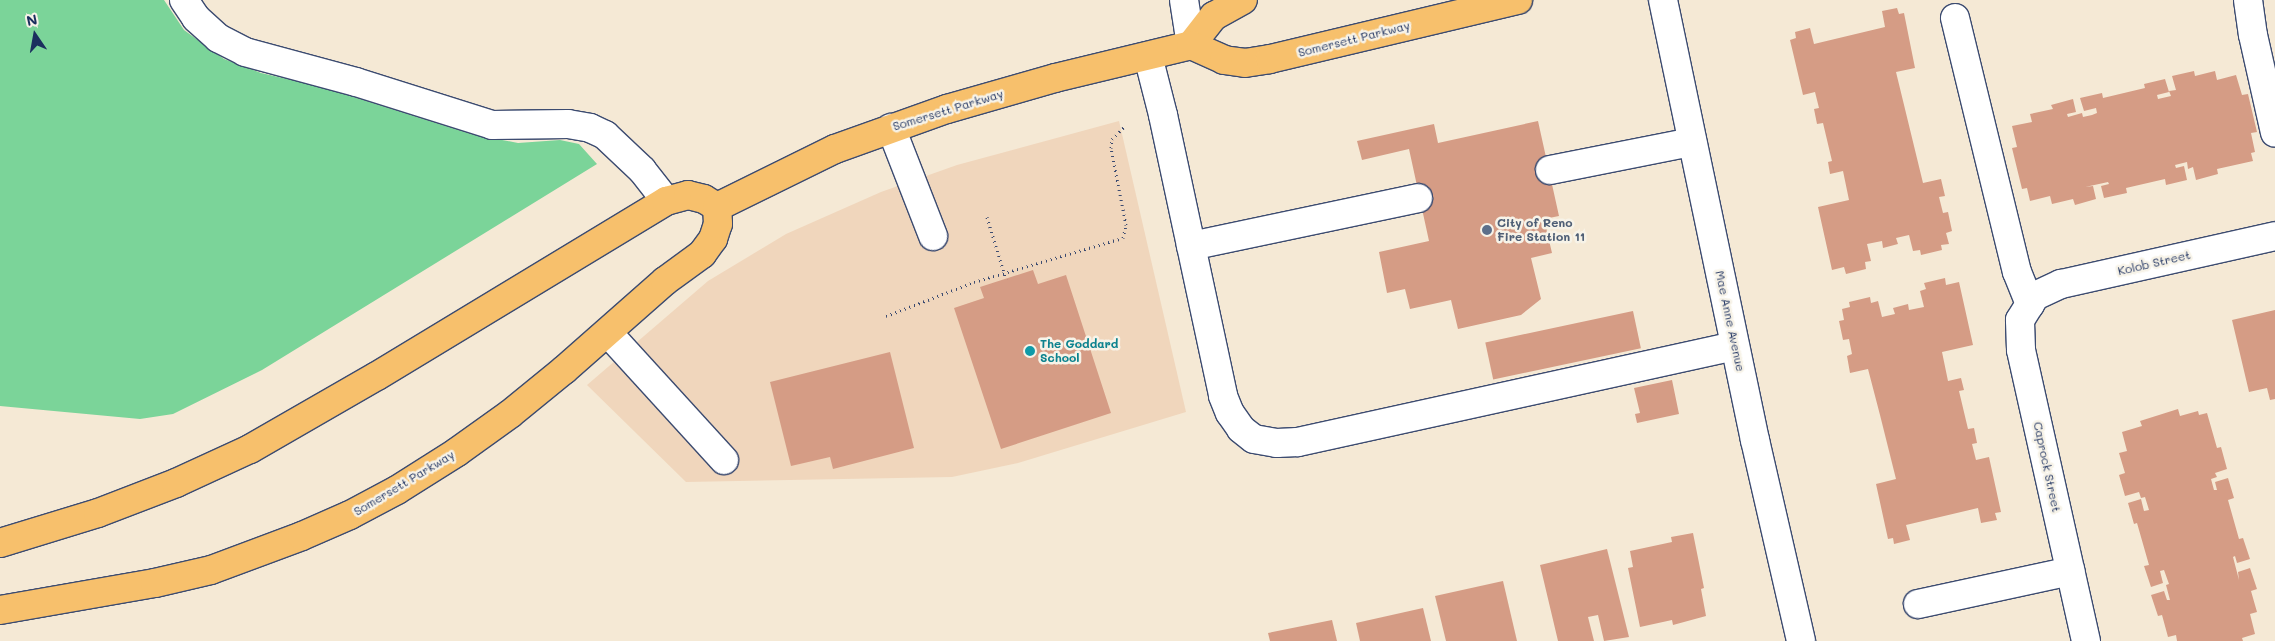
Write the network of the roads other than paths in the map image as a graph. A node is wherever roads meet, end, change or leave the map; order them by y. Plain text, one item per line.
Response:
1 (184, 0) edge
2 (1184, 0) edge
3 (1243, 0) edge
4 (1518, 0) edge
5 (1662, 0) edge
6 (2248, 0) edge
7 (1955, 18) dead end
8 (1191, 45) junction
9 (1148, 56) junction
10 (891, 128) junction
11 (2275, 134) edge
12 (1692, 142) junction
13 (1550, 170) dead end
14 (1418, 198) dead end
15 (666, 201) junction
16 (718, 207) junction
17 (933, 236) dead end
18 (2275, 236) edge
19 (1191, 246) junction
20 (2033, 300) junction
21 (608, 333) junction
22 (1735, 346) junction
23 (724, 460) dead end
24 (0, 543) edge
25 (2070, 571) junction
26 (1918, 604) dead end
27 (0, 610) edge
28 (1801, 641) edge
29 (2086, 641) edge

1 - 15 street
2 - 8 street
3 - 8 main road
4 - 8 main road, Somersett Parkway
5 - 12 street, Mae Anne Avenue
6 - 11 street
7 - 20 street
8 - 9 main road, Somersett Parkway
9 - 10 main road, Somersett Parkway
9 - 19 street
10 - 16 main road, Somersett Parkway
10 - 17 street
12 - 13 street
12 - 22 street, Mae Anne Avenue
14 - 19 street
15 - 16 main road
15 - 24 main road
16 - 21 main road, Somersett Parkway
18 - 20 street, Kolob Street
19 - 22 street
20 - 25 street, Caprock Street
21 - 23 street
21 - 27 main road, Somersett Parkway
22 - 28 street, Mae Anne Avenue
25 - 26 street
25 - 29 street, Caprock Street

